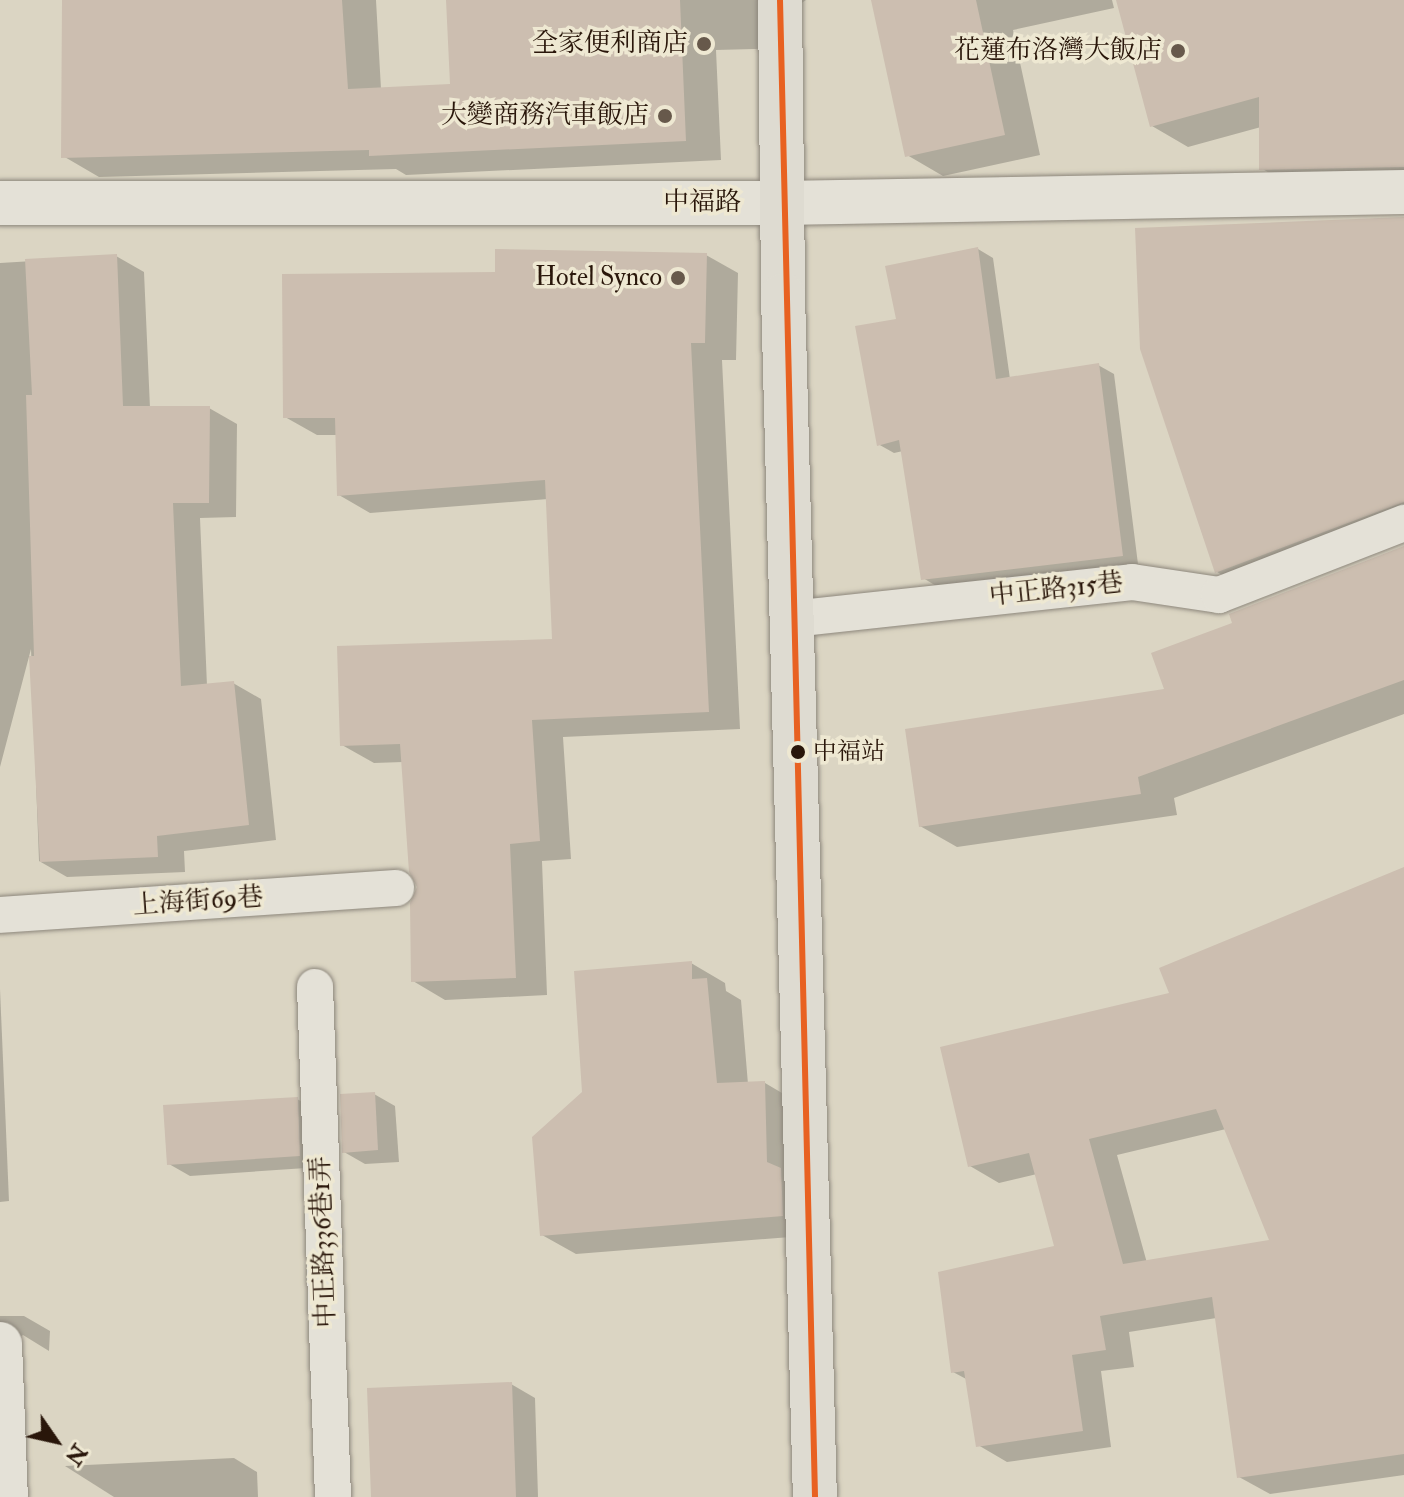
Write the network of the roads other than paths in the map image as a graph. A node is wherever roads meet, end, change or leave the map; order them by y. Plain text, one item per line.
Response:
1 (780, 0) edge
2 (1404, 192) edge
3 (0, 203) edge
4 (781, 203) junction
5 (1404, 523) edge
6 (792, 619) junction
7 (396, 888) dead end
8 (0, 915) edge
9 (315, 987) dead end
10 (0, 1344) edge
11 (6, 1497) edge
12 (333, 1497) edge
13 (815, 1497) edge

1 - 4 main road
2 - 4 street, 中福路
3 - 4 street, 中福路
4 - 6 main road
5 - 6 lane, 中正路315巷
6 - 13 main road
7 - 8 lane, 上海街69巷
9 - 12 lane, 中正路336巷1弄
10 - 11 street

